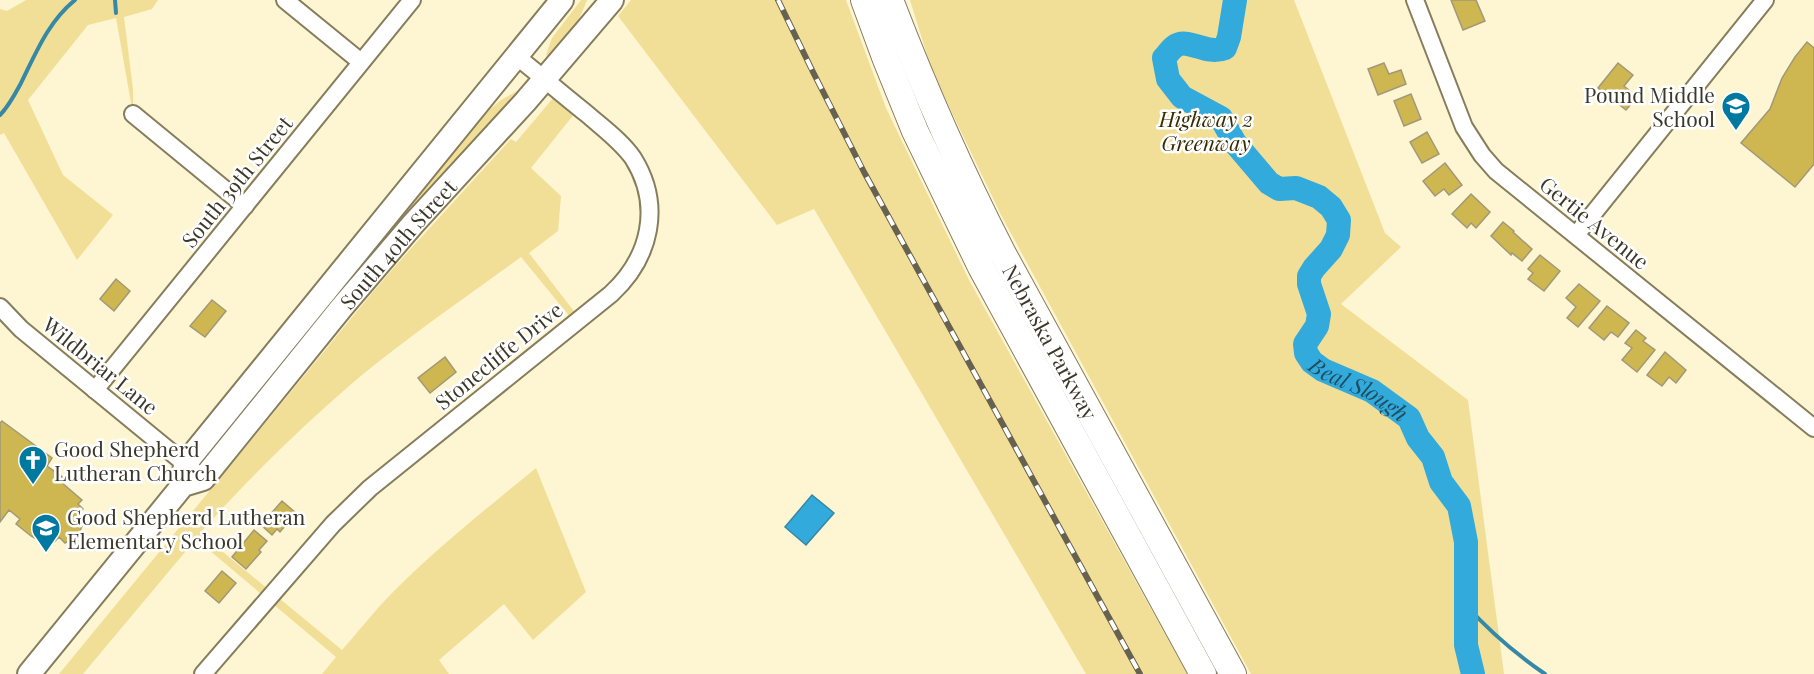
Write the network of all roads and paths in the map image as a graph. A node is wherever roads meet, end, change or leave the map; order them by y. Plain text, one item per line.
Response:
1 (285, 0) edge
2 (412, 0) edge
3 (562, 0) edge
4 (612, 0) edge
5 (864, 0) edge
6 (890, 0) edge
7 (1415, 0) edge
8 (1765, 0) edge
9 (516, 56) junction
10 (362, 63) junction
11 (545, 80) junction
12 (133, 114) dead end
13 (245, 206) junction
14 (1576, 235) junction
15 (0, 307) edge
16 (95, 390) junction
17 (1814, 428) edge
18 (191, 476) junction
19 (28, 674) edge
20 (204, 674) edge
21 (1203, 674) edge
22 (1233, 674) edge

1 - 10 street
2 - 10 street, South 39th Street
3 - 9 main road, South 40th Street
4 - 11 main road, South 40th Street
5 - 21 main road, Nebraska Parkway
6 - 22 main road, Nebraska Parkway
7 - 14 street, Gertie Avenue
8 - 14 street
9 - 11 street, Stonecliffe Drive
9 - 18 main road, South 40th Street
10 - 13 street, South 39th Street
11 - 18 main road, South 40th Street
11 - 20 street, Stonecliffe Drive
12 - 13 street
13 - 16 street, South 39th Street
14 - 17 street, Gertie Avenue
15 - 16 street, Wildbriar Lane
16 - 18 street, Wildbriar Lane
18 - 19 main road, South 40th Street

